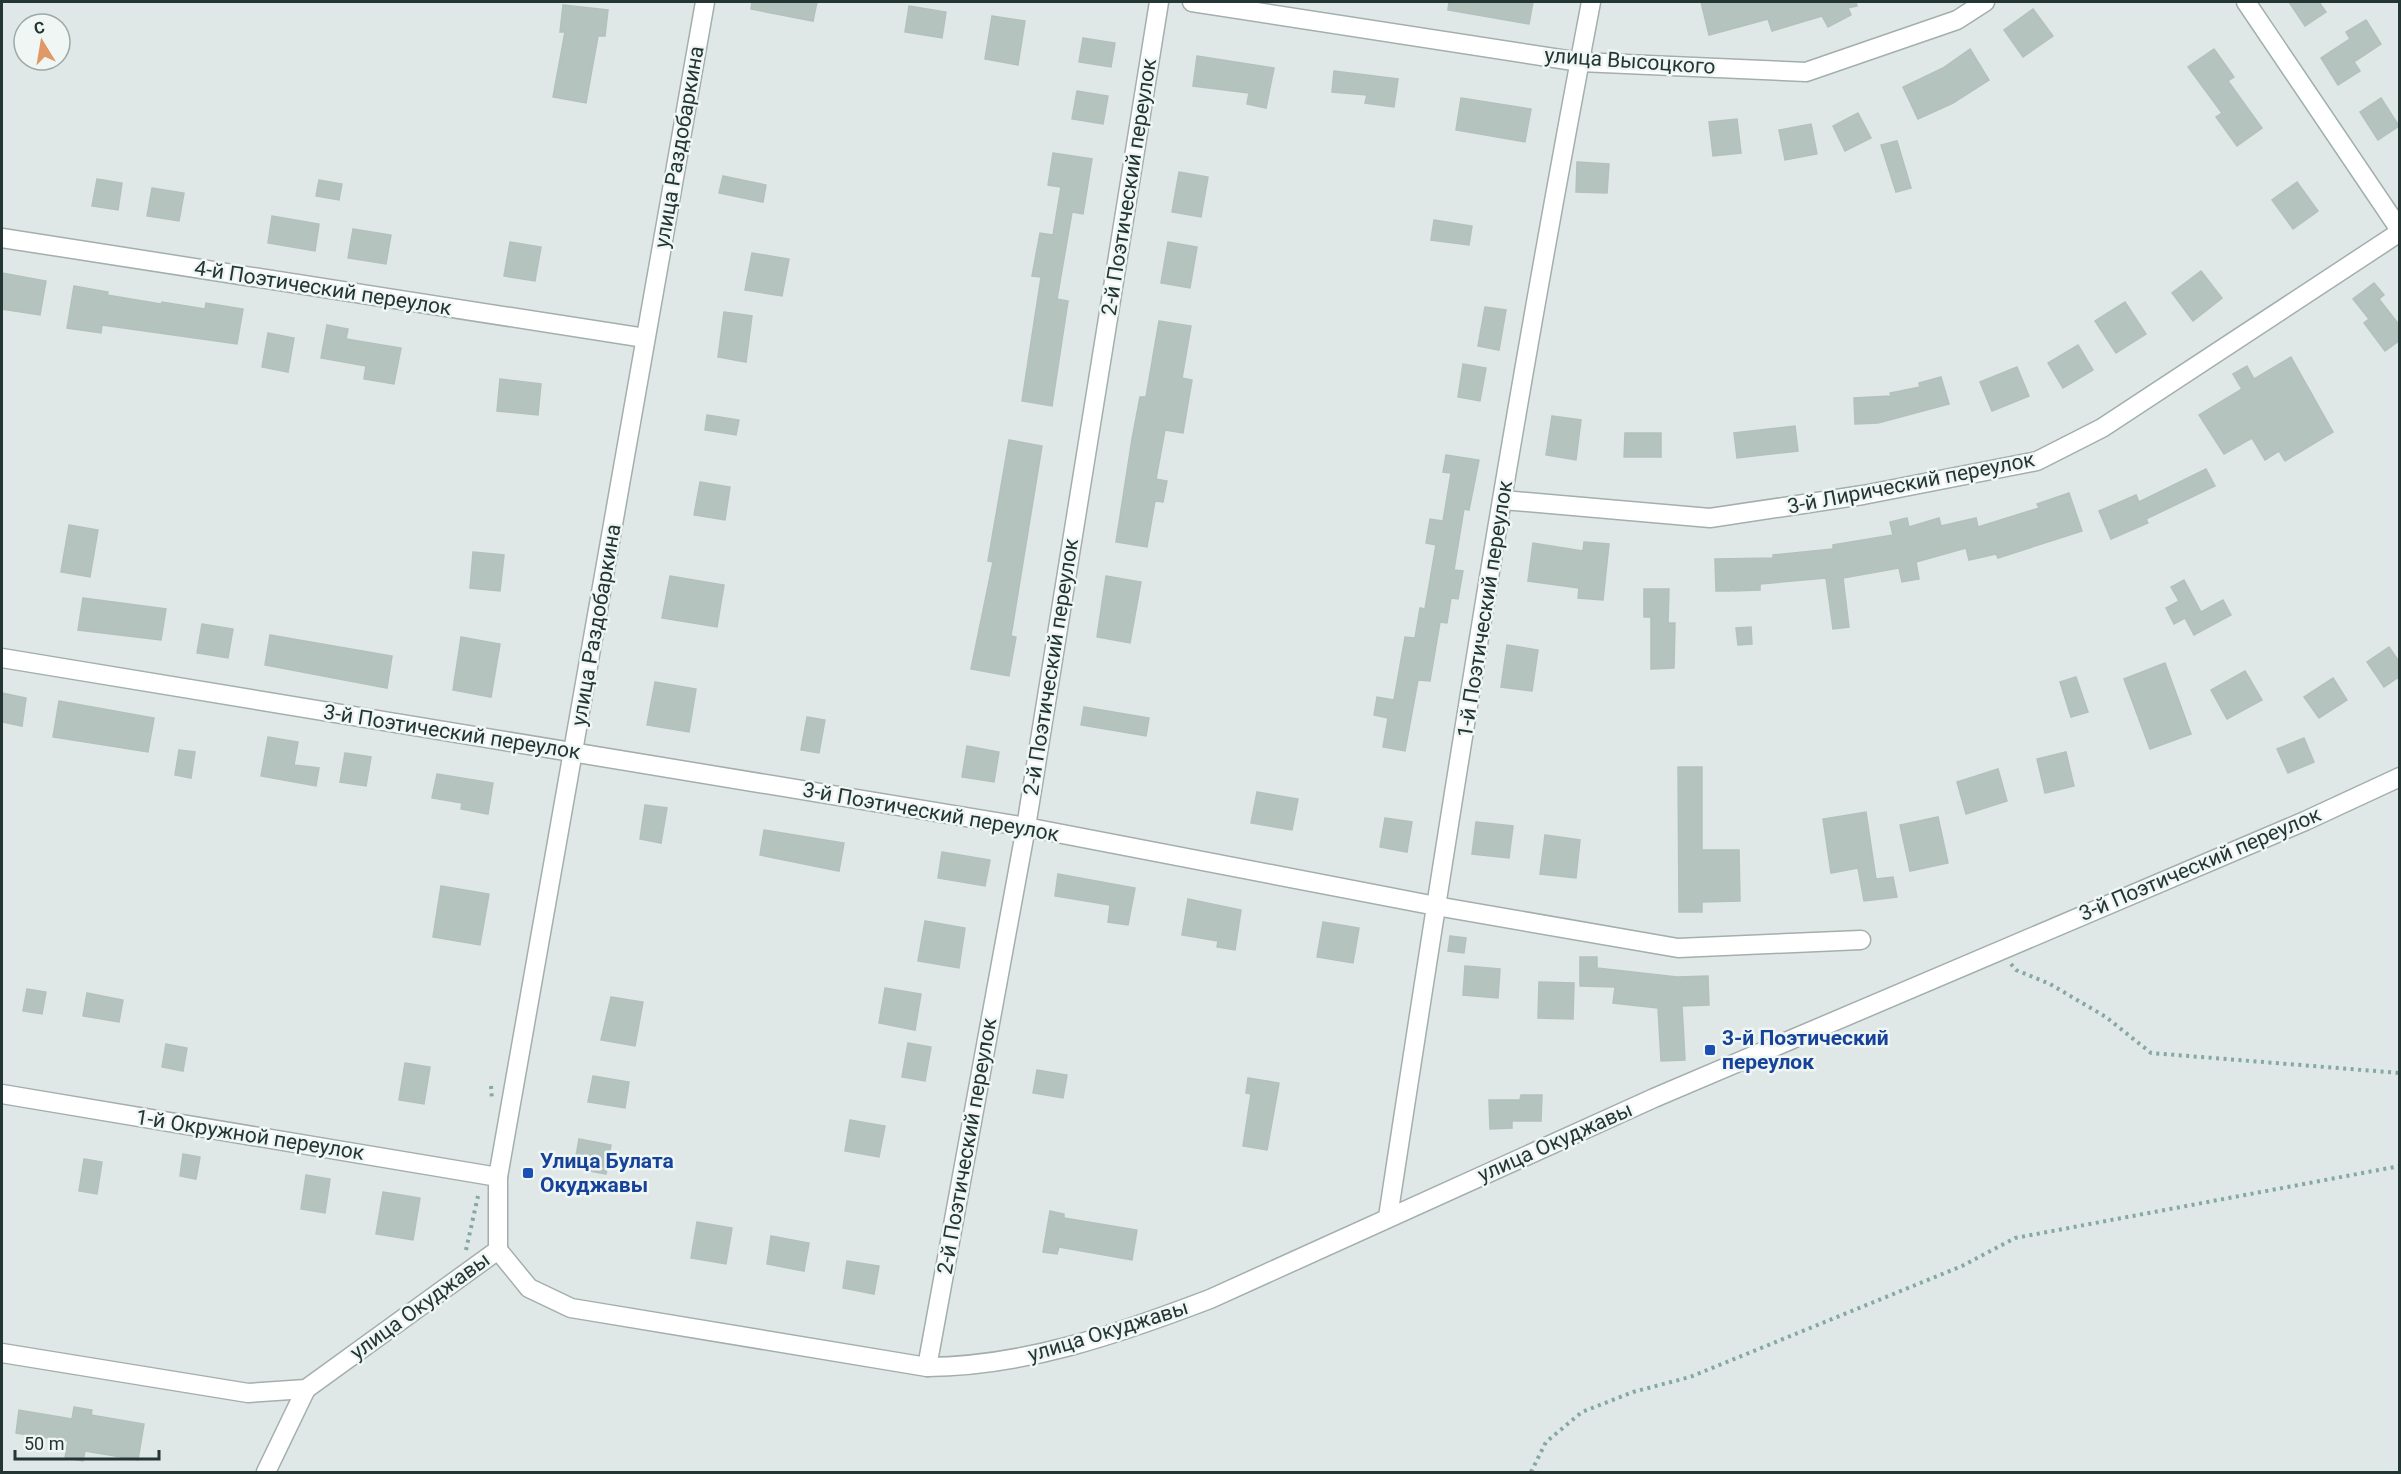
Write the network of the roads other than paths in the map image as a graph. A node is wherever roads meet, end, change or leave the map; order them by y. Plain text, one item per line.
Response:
1 (705, 2) edge
2 (1159, 2) edge
3 (1192, 2) edge
4 (1591, 2) edge
5 (1985, 2) edge
6 (2246, 2) edge
7 (1580, 62) junction
8 (2400, 231) edge
9 (2, 238) edge
10 (645, 338) junction
11 (1503, 500) junction
12 (2, 658) edge
13 (574, 752) junction
14 (2400, 777) edge
15 (1026, 827) junction
16 (1436, 906) junction
17 (1861, 940) dead end
18 (2000, 949) joint
19 (2, 1094) edge
20 (490, 1175) junction
21 (1388, 1217) junction
22 (498, 1250) junction
23 (2, 1353) edge
24 (927, 1367) junction
25 (306, 1389) junction
26 (266, 1473) edge

1 - 10 street, улица Раздобаркина
2 - 15 street, 2-й Поэтический переулок
3 - 7 street, улица Высоцкого
4 - 7 street, 1-й Поэтический переулок
5 - 7 street, улица Высоцкого
6 - 8 street
7 - 11 street, 1-й Поэтический переулок
8 - 11 street, 3-й Лирический переулок
9 - 10 street, 4-й Поэтический переулок
10 - 13 street, улица Раздобаркина
11 - 16 street, 1-й Поэтический переулок
12 - 13 street, 3-й Поэтический переулок
13 - 15 street, 3-й Поэтический переулок
13 - 20 street, улица Раздобаркина
14 - 18 street, 3-й Поэтический переулок
15 - 16 street, 3-й Поэтический переулок
15 - 24 street, 2-й Поэтический переулок
16 - 17 street, 3-й Поэтический переулок
16 - 21 street, 1-й Поэтический переулок
18 - 21 street, улица Окуджавы
19 - 20 street, 1-й Окружной переулок
20 - 22 street, улица Раздобаркина
21 - 24 street, улица Окуджавы
22 - 24 street, улица Окуджавы
22 - 25 street, улица Окуджавы
23 - 25 street
25 - 26 street

